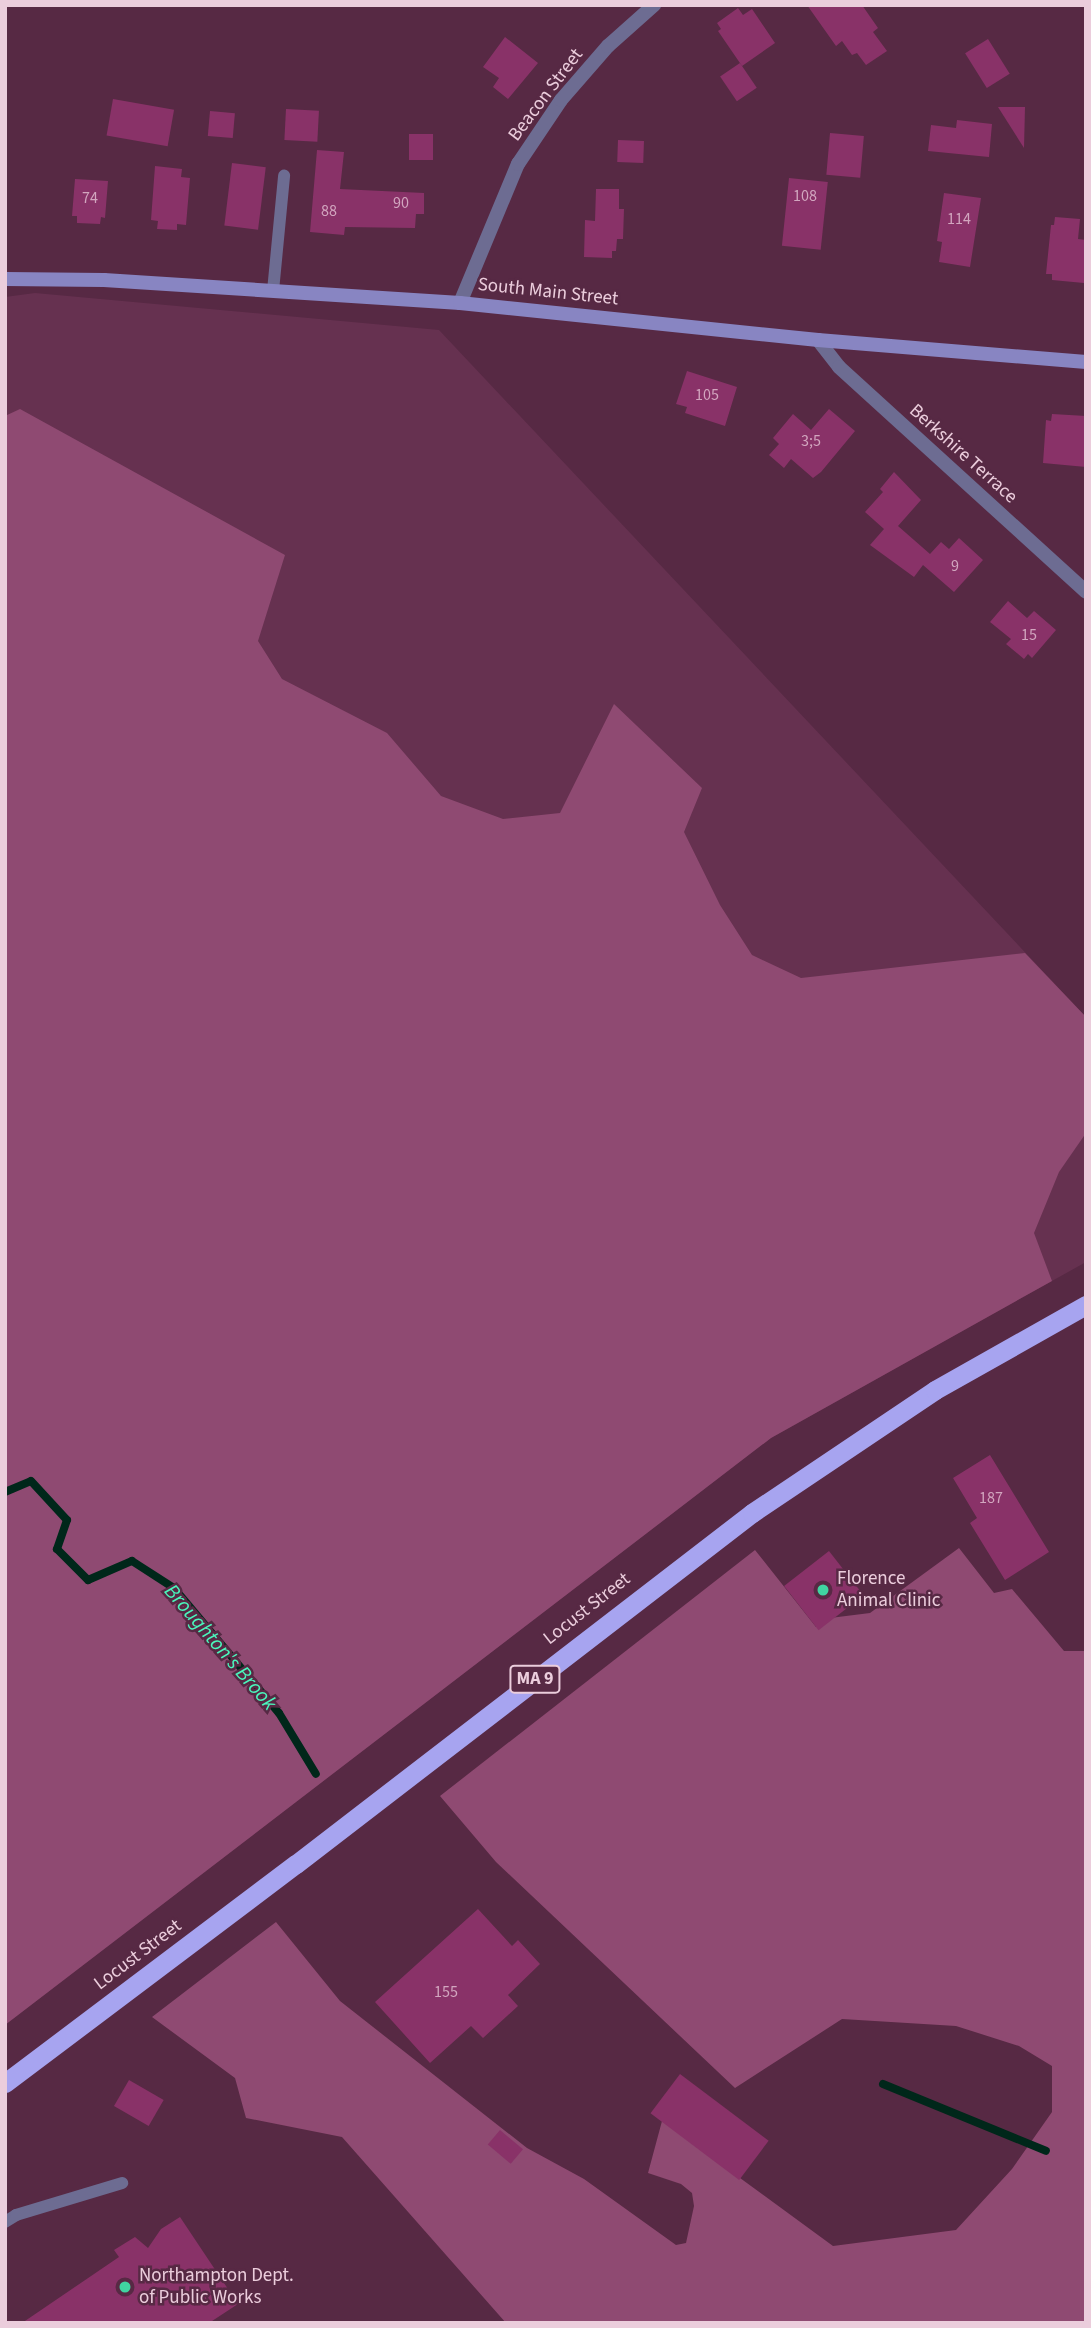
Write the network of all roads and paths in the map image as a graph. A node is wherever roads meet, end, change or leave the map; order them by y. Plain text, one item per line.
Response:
1 (654, 5) edge
2 (284, 176) dead end
3 (5, 279) edge
4 (273, 291) junction
5 (460, 303) junction
6 (818, 340) junction
7 (1086, 362) edge
8 (1086, 592) edge
9 (1086, 1305) edge
10 (5, 2083) edge
11 (122, 2183) dead end
12 (5, 2222) edge

1 - 5 street, Beacon Street
2 - 4 lane
3 - 4 main road, South Main Street
4 - 5 main road, South Main Street
5 - 6 main road, South Main Street
6 - 7 main road, South Main Street
6 - 8 street, Berkshire Terrace
9 - 10 highway, Locust Street / MA 9
11 - 12 lane

